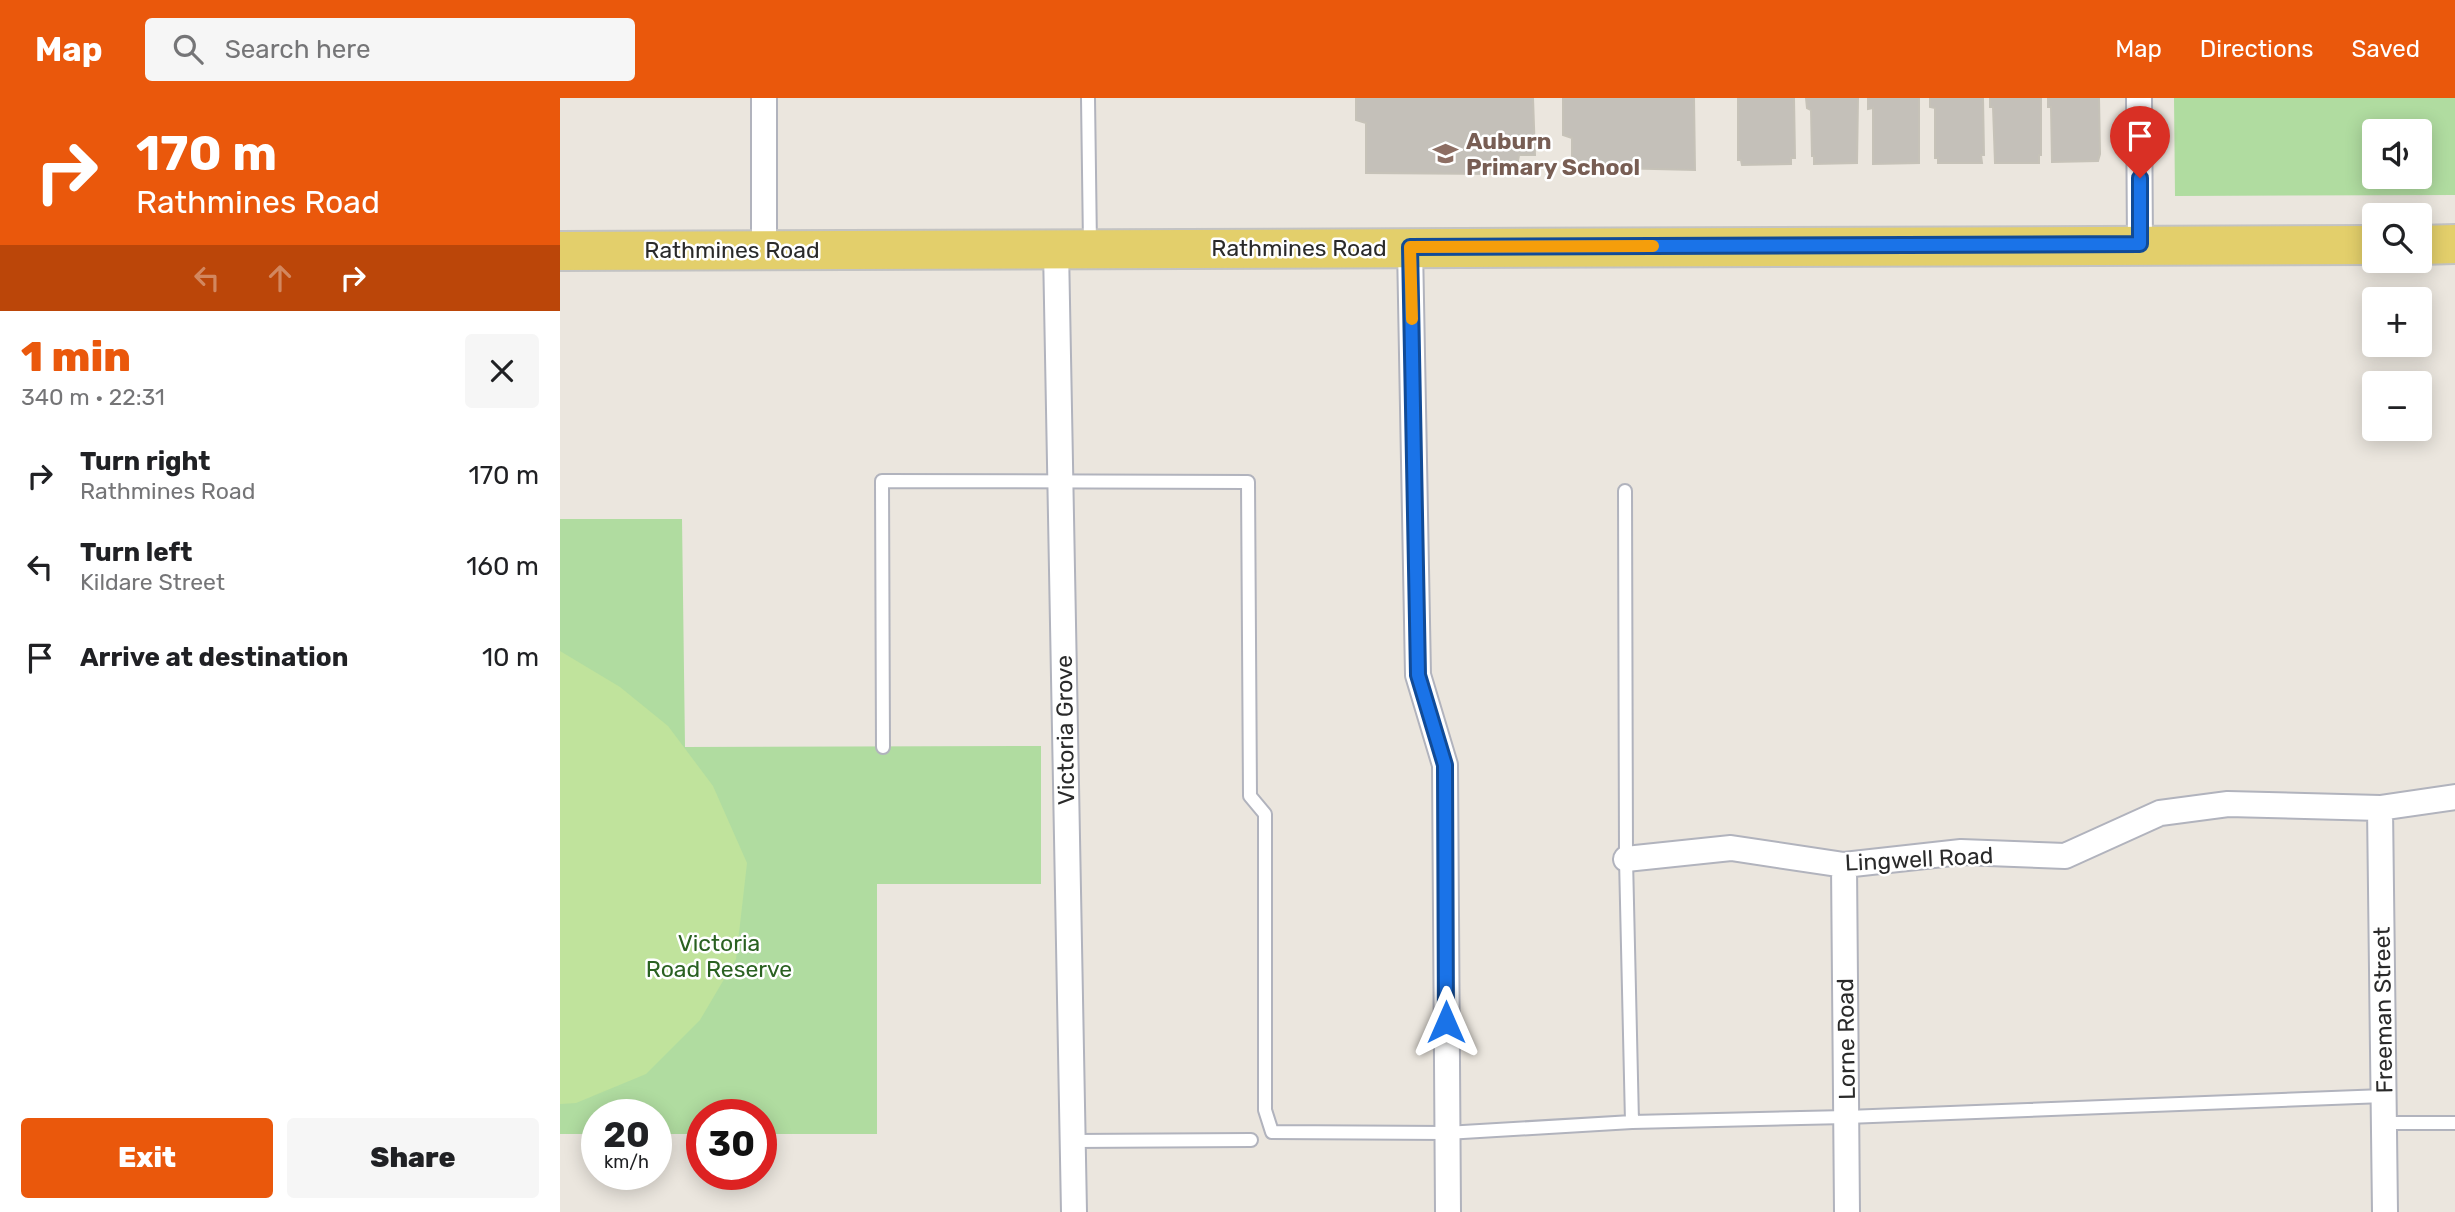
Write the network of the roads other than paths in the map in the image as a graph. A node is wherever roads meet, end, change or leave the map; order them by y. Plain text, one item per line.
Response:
1 (764, 98) edge
2 (1088, 98) edge
3 (2139, 98) edge
4 (2140, 244) junction
5 (2455, 244) edge
6 (2362, 245) edge
7 (2432, 245) edge
8 (1410, 247) junction
9 (1073, 249) junction
10 (764, 250) junction
11 (560, 251) edge
12 (1060, 481) junction
13 (1625, 491) dead end
14 (883, 747) dead end
15 (2455, 797) edge
16 (2380, 808) junction
17 (1626, 859) junction
18 (1844, 865) junction
19 (2384, 1096) junction
20 (1847, 1116) junction
21 (1632, 1122) junction
22 (2384, 1123) junction
23 (2455, 1123) edge
24 (1446, 1133) junction
25 (1251, 1140) dead end
26 (1072, 1141) junction
27 (1074, 1212) edge
28 (1448, 1212) edge
29 (1847, 1212) edge
30 (2385, 1212) edge

1 - 10 street
2 - 9 lane
3 - 4 street
4 - 6 main road, Rathmines Road
4 - 8 main road, Rathmines Road
5 - 7 main road
8 - 9 main road, Rathmines Road
8 - 24 street
9 - 10 main road, Rathmines Road
9 - 12 street, Victoria Grove
10 - 11 main road, Rathmines Road
12 - 14 lane
12 - 24 lane
12 - 26 street, Victoria Grove
13 - 17 lane
15 - 16 street, Lingwell Road
16 - 18 street, Lingwell Road
16 - 19 street, Freeman Street
17 - 18 street, Lingwell Road
17 - 21 lane
18 - 20 street, Lorne Road
19 - 20 lane
19 - 22 street, Freeman Street
20 - 21 lane
20 - 29 street, Lorne Road
21 - 24 lane
22 - 23 lane
22 - 30 street, Freeman Street
24 - 28 street
25 - 26 lane
26 - 27 street, Victoria Grove

